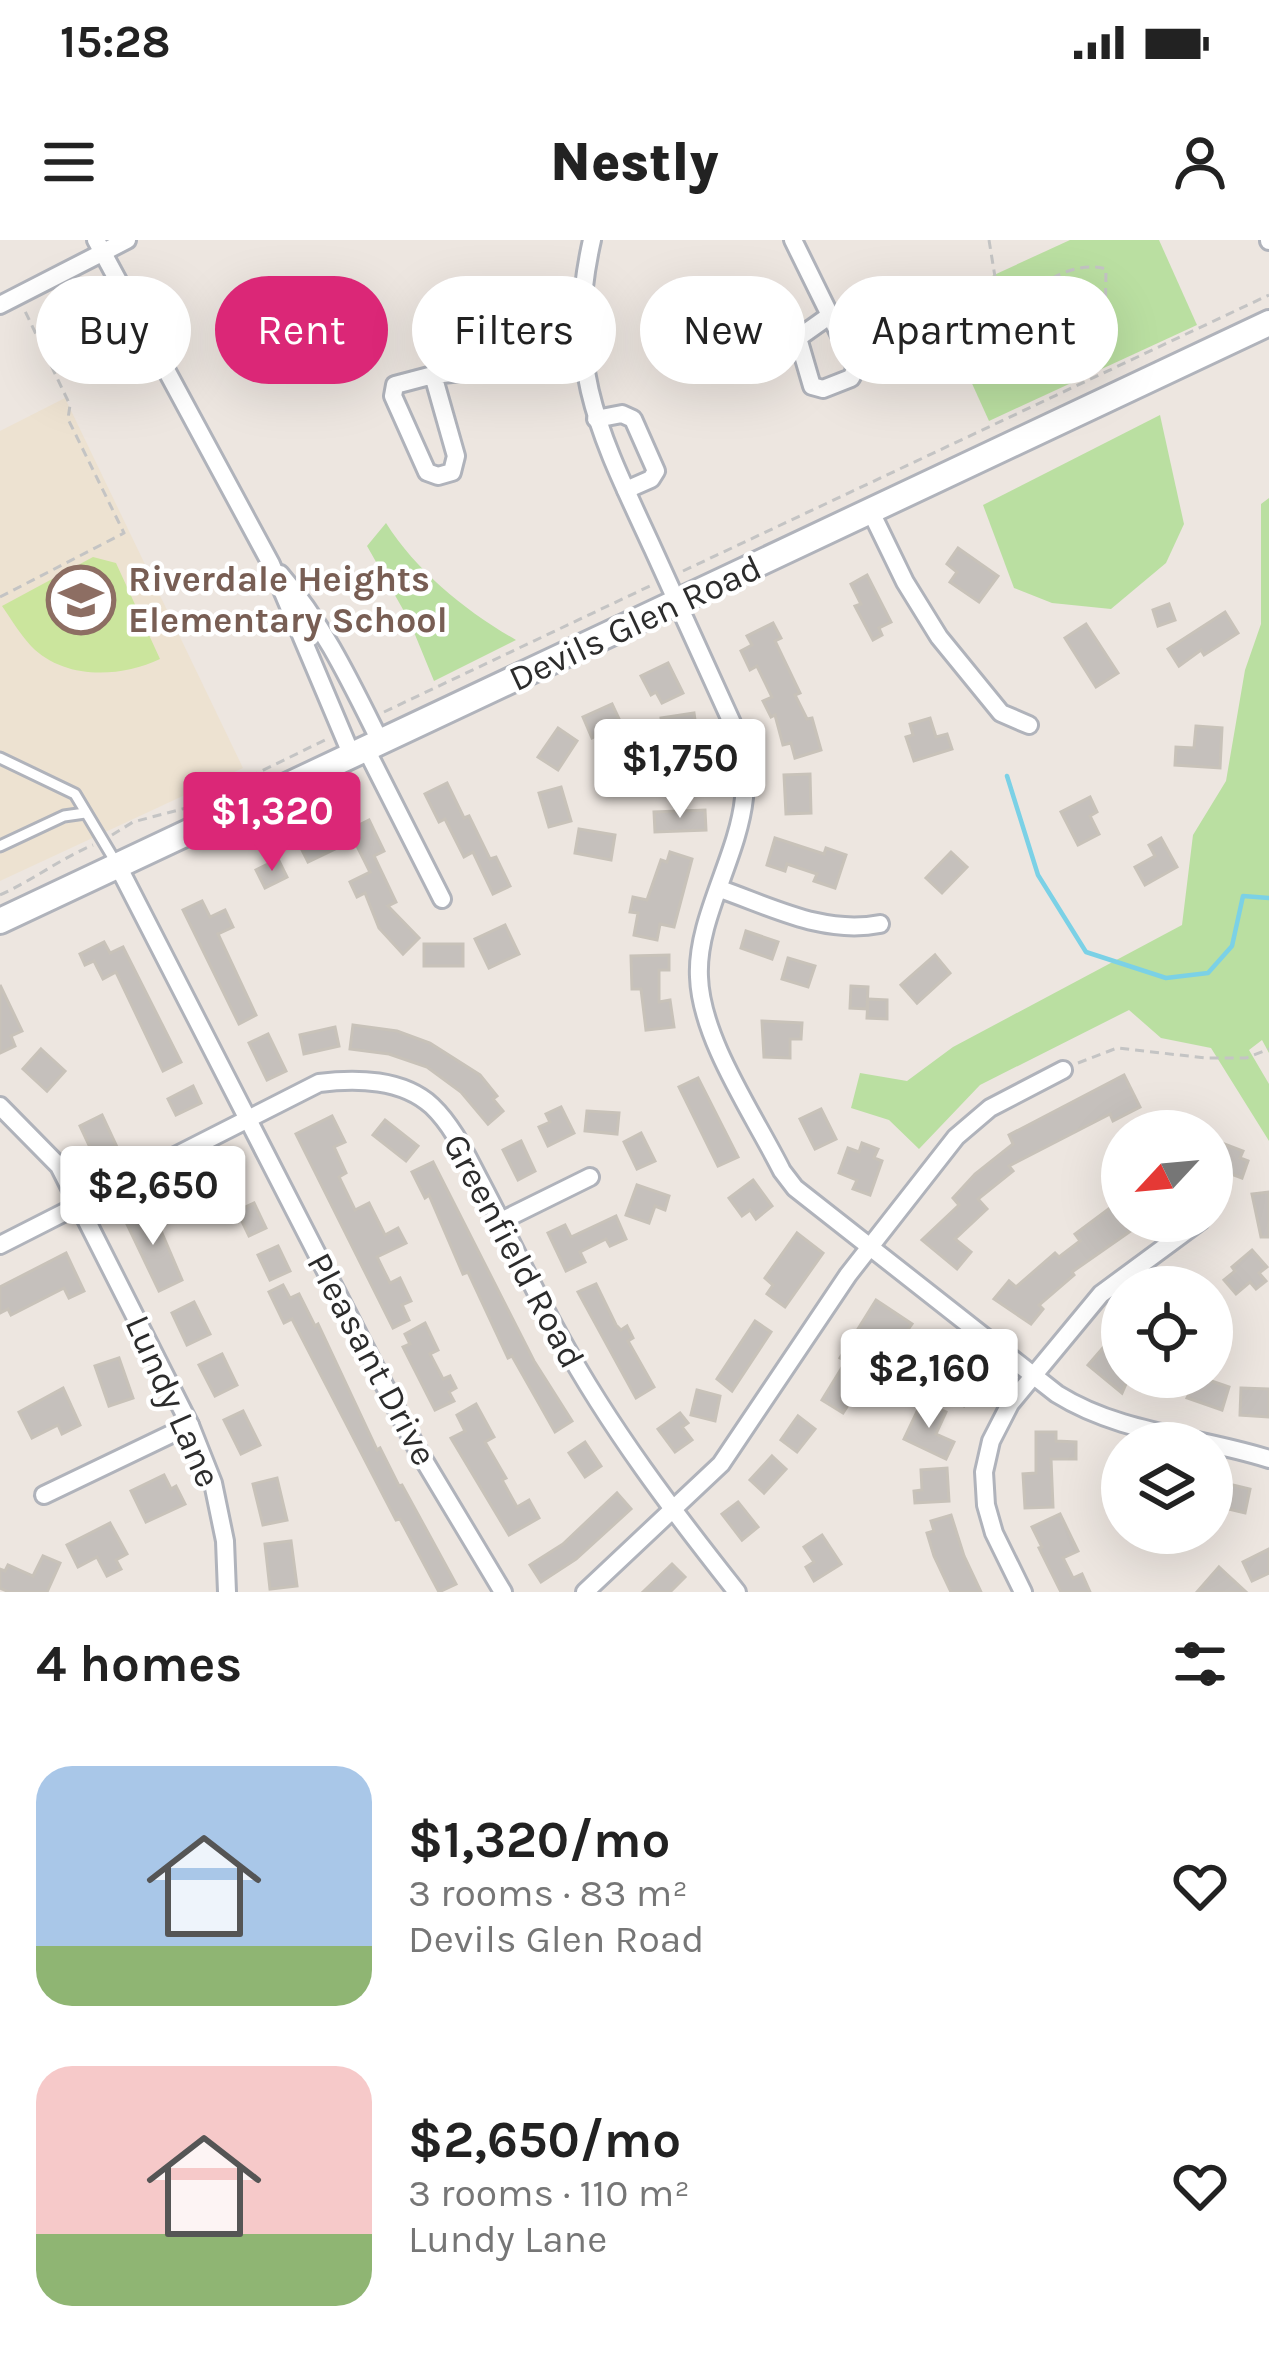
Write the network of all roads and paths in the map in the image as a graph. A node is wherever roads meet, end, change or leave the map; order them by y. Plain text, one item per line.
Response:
1 (127, 240) edge
2 (592, 240) edge
3 (793, 240) edge
4 (989, 240) edge
5 (99, 246) edge
6 (584, 276) edge
7 (997, 276) edge
8 (1059, 276) edge
9 (1106, 276) edge
10 (1269, 295) edge
11 (18, 297) junction
12 (0, 305) edge
13 (829, 316) dead end
14 (1269, 323) edge
15 (433, 375) joint
16 (589, 384) edge
17 (596, 419) junction
18 (626, 490) junction
19 (871, 512) junction
20 (271, 564) junction
21 (666, 578) junction
22 (0, 597) edge
23 (678, 604) junction
24 (369, 718) junction
25 (1029, 725) dead end
26 (342, 730) junction
27 (367, 749) junction
28 (0, 758) edge
29 (743, 772) junction
30 (615, 782) dead end
31 (85, 813) junction
32 (102, 841) junction
33 (0, 846) edge
34 (118, 866) junction
35 (720, 889) junction
36 (0, 895) edge
37 (442, 899) dead end
38 (0, 921) edge
39 (880, 923) dead end
40 (1269, 1048) edge
41 (1063, 1070) joint
42 (0, 1106) edge
43 (247, 1118) junction
44 (590, 1177) dead end
45 (81, 1203) junction
46 (501, 1221) junction
47 (1172, 1242) edge
48 (0, 1245) edge
49 (869, 1247) junction
50 (1034, 1376) junction
51 (190, 1425) junction
52 (1269, 1459) edge
53 (44, 1495) dead end
54 (673, 1511) junction
55 (227, 1592) edge
56 (503, 1592) edge
57 (585, 1592) edge
58 (736, 1592) edge
59 (1023, 1592) edge

1 - 5 street
2 - 6 street
3 - 13 street
4 - 7 path
5 - 11 street
5 - 20 street
8 - 9 path
10 - 21 path
11 - 12 street
11 - 22 path
14 - 19 main road, Devils Glen Road
15 - 15 street
16 - 17 street
17 - 18 street
17 - 18 street
18 - 21 street
19 - 23 main road, Devils Glen Road
19 - 25 street
20 - 24 street
20 - 26 street
21 - 23 street
21 - 24 path
23 - 27 main road, Devils Glen Road
23 - 29 street
24 - 27 street
26 - 27 street
26 - 32 path
27 - 34 main road, Devils Glen Road
27 - 37 street
28 - 31 lane
29 - 30 street
29 - 35 street
31 - 32 lane
31 - 33 lane
32 - 34 lane
32 - 36 path
34 - 38 main road, Devils Glen Road
34 - 43 street, Pleasant Drive
35 - 39 street
35 - 49 street
40 - 41 path
41 - 49 street
42 - 45 street, Lundy Lane
43 - 45 street, Greenfield Road
43 - 46 street, Greenfield Road
43 - 56 street, Pleasant Drive
44 - 46 street
45 - 48 street, Greenfield Road
45 - 51 street, Lundy Lane
46 - 54 street, Greenfield Road
47 - 50 street
49 - 50 street
49 - 54 street
50 - 52 street
50 - 59 street
51 - 53 street
51 - 55 street, Lundy Lane
54 - 57 street
54 - 58 street, Greenfield Road

